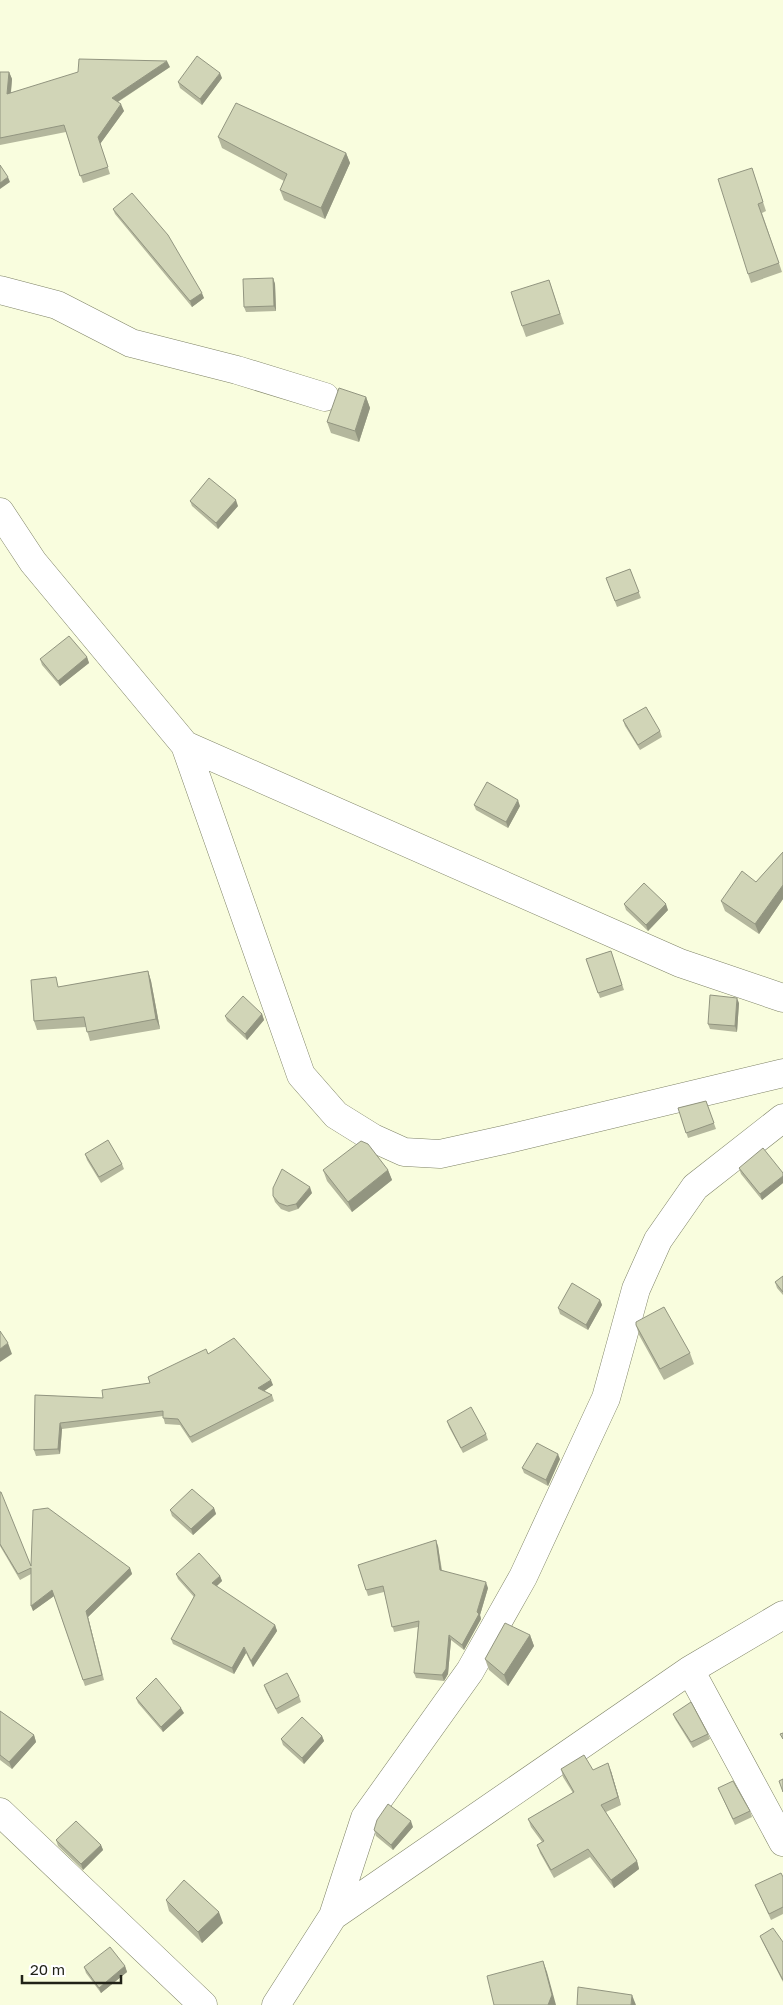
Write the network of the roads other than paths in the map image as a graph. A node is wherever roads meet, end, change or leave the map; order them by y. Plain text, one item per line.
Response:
1 (0, 290) edge
2 (325, 397) dead end
3 (0, 512) edge
4 (185, 746) junction
5 (783, 998) edge
6 (783, 1073) edge
7 (783, 1118) edge
8 (783, 1615) edge
9 (690, 1670) junction
10 (0, 1812) edge
11 (783, 1842) edge
12 (333, 1916) junction
13 (202, 2005) edge
14 (276, 2005) edge

1 - 2 street
3 - 4 street
4 - 5 street
4 - 6 street
7 - 12 street
8 - 9 street
9 - 11 street
9 - 12 street
10 - 13 street
12 - 14 street

